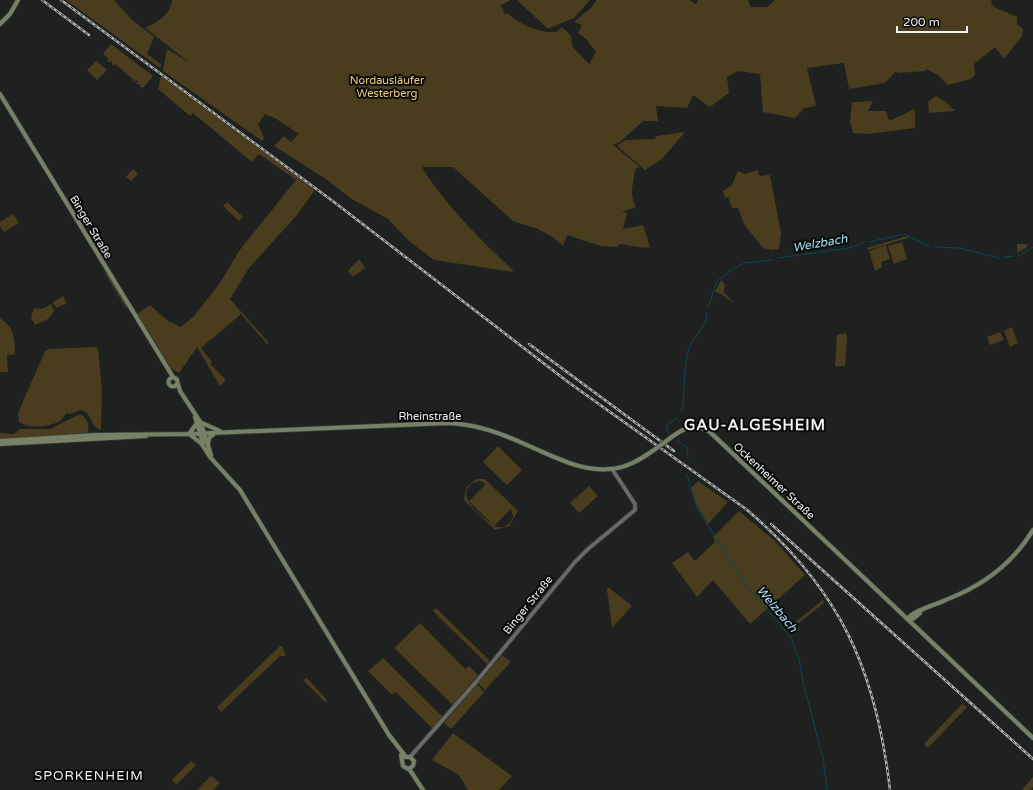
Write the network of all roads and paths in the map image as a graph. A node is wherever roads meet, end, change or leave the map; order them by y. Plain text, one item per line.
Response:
1 (18, 0) edge
2 (0, 24) edge
3 (0, 94) edge
4 (171, 378) junction
5 (176, 385) junction
6 (199, 423) junction
7 (224, 432) junction
8 (202, 433) junction
9 (215, 433) junction
10 (188, 434) junction
11 (665, 442) joint
12 (0, 443) edge
13 (205, 446) junction
14 (617, 468) junction
15 (612, 469) junction
16 (618, 479) junction
17 (1033, 530) edge
18 (922, 611) junction
19 (915, 617) junction
20 (907, 619) junction
21 (918, 630) junction
22 (1033, 738) edge
23 (408, 758) junction
24 (410, 768) junction
25 (423, 790) edge

1 - 2 main road
3 - 4 main road, Binger Straße
4 - 5 main road, Binger Straße
4 - 5 main road, Binger Straße
5 - 6 main road
6 - 7 main road
6 - 8 main road
6 - 10 main road
7 - 9 main road, Rheinstraße
7 - 15 main road, Rheinstraße
8 - 9 main road, Rheinstraße
8 - 10 main road, Rheinstraße
8 - 13 main road
9 - 13 main road
10 - 12 main road, Rheinstraße
10 - 13 main road
11 - 14 main road, Rheinstraße, bridge
11 - 20 main road, Ockenheimer Straße
13 - 23 main road
14 - 15 main road, Rheinstraße
14 - 16 street, Binger Straße
15 - 16 street, Binger Straße
16 - 23 street, Binger Straße
17 - 18 main road
18 - 19 main road
18 - 20 main road
19 - 20 main road
19 - 21 main road
20 - 21 main road, Ockenheimer Straße
21 - 22 main road, Ockenheimer Straße
23 - 24 main road
23 - 24 main road
24 - 25 main road

